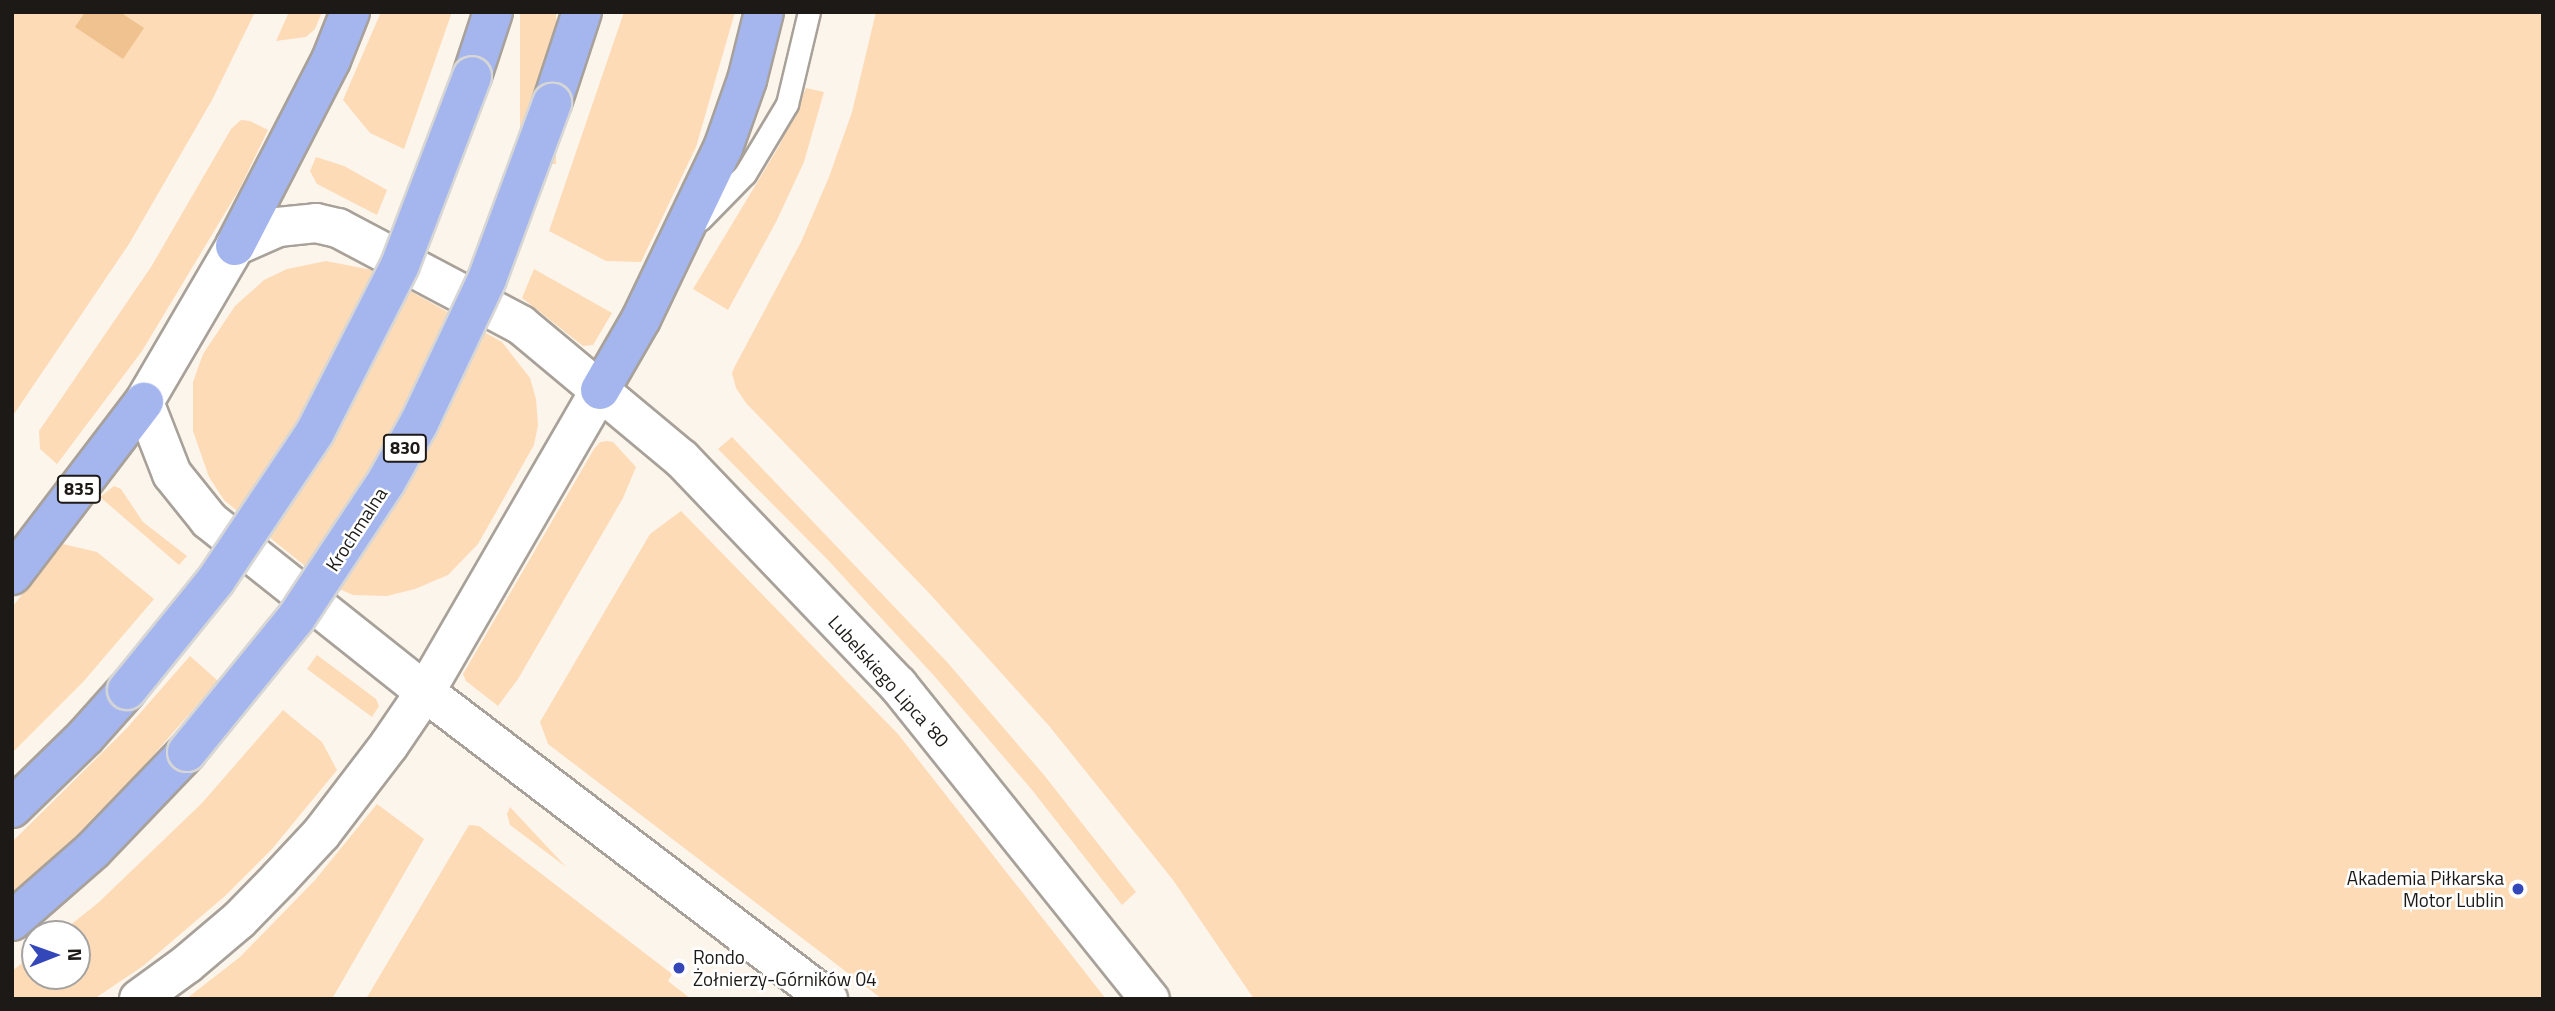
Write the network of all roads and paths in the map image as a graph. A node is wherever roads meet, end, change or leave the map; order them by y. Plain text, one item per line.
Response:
1 (350, 12) edge
2 (493, 12) edge
3 (582, 12) edge
4 (764, 12) edge
5 (809, 12) edge
6 (679, 242) junction
7 (235, 246) junction
8 (600, 390) junction
9 (144, 402) junction
10 (12, 575) edge
11 (425, 692) junction
12 (12, 808) edge
13 (12, 921) edge
14 (139, 999) edge
15 (828, 999) edge
16 (1150, 999) edge

1 - 7 main road
2 - 12 main road, bridge
3 - 13 main road, Krochmalna / 830, bridge
4 - 6 main road
5 - 6 lane
6 - 8 main road
7 - 8 main road, Lubelskiego Lipca '80
7 - 9 main road, 835
8 - 11 main road
8 - 16 main road, Lubelskiego Lipca '80
9 - 10 main road, 835
9 - 11 main road
11 - 14 main road
11 - 15 main road

